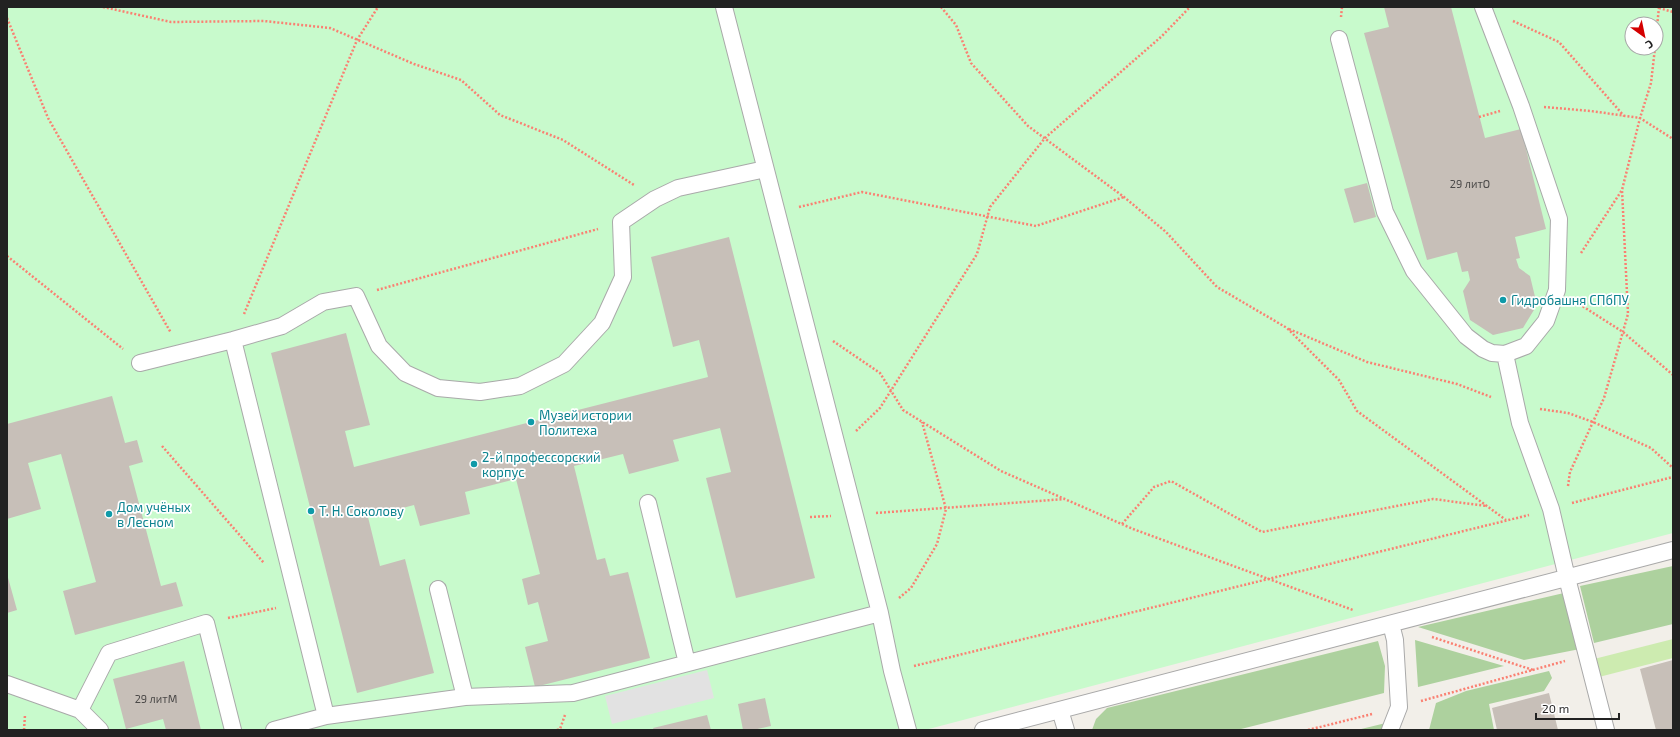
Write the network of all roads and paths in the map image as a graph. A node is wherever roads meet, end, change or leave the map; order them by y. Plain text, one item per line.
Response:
1 (103, 7) edge
2 (378, 7) edge
3 (724, 7) edge
4 (941, 7) edge
5 (1190, 7) edge
6 (1483, 7) edge
7 (1659, 8) edge
8 (1673, 12) edge
9 (7, 18) edge
10 (1511, 20) dead end
11 (1339, 39) dead end
12 (357, 40) junction
13 (1654, 56) edge
14 (1521, 106) junction
15 (1624, 116) junction
16 (1640, 118) junction
17 (1045, 138) junction
18 (1673, 139) edge
19 (765, 169) junction
20 (1622, 190) junction
21 (1124, 197) junction
22 (655, 199) junction
23 (777, 213) junction
24 (988, 217) junction
25 (621, 222) junction
26 (7, 256) edge
27 (1577, 259) dead end
28 (1557, 290) junction
29 (356, 296) junction
30 (805, 321) junction
31 (1287, 328) junction
32 (1623, 332) junction
33 (233, 340) junction
34 (182, 352) junction
35 (1506, 354) junction
36 (140, 363) joint
37 (1673, 375) edge
38 (891, 391) junction
39 (1516, 406) junction
40 (922, 422) junction
41 (1593, 422) junction
42 (162, 446) dead end
43 (837, 450) junction
44 (1673, 468) edge
45 (1673, 477) edge
46 (1066, 499) junction
47 (648, 503) dead end
48 (1487, 506) junction
49 (1558, 507) junction
50 (946, 509) junction
51 (854, 515) junction
52 (810, 517) dead end
53 (1506, 520) junction
54 (1122, 524) junction
55 (1673, 550) edge
56 (267, 567) dead end
57 (1567, 578) junction
58 (1271, 579) junction
59 (438, 588) dead end
60 (298, 603) junction
61 (880, 613) junction
62 (206, 623) junction
63 (1391, 624) junction
64 (1588, 655) junction
65 (687, 663) junction
66 (892, 672) junction
67 (7, 684) edge
68 (465, 697) junction
69 (1399, 707) junction
70 (80, 710) junction
71 (1060, 710) junction
72 (326, 716) junction
73 (100, 730) edge
74 (233, 730) edge
75 (274, 730) edge
76 (908, 730) edge
77 (983, 730) edge
78 (1066, 730) edge
79 (1308, 730) edge
80 (1390, 730) edge
81 (1606, 730) edge

1 - 12 path
2 - 12 path
3 - 19 lane
4 - 17 path
5 - 17 path
6 - 14 lane
7 - 8 path
9 - 34 path
10 - 15 path
11 - 35 lane
12 - 22 path
12 - 33 path
13 - 16 path
14 - 15 path
14 - 28 lane
15 - 16 path
16 - 18 path
16 - 20 path
17 - 21 path
17 - 24 path
19 - 22 lane
19 - 23 lane
20 - 27 path
20 - 32 path
21 - 24 path
21 - 31 path
22 - 25 lane
23 - 24 path
23 - 30 lane
24 - 38 path
25 - 29 path
25 - 29 lane
26 - 36 path
28 - 32 path
28 - 35 lane
29 - 33 lane
30 - 38 path
30 - 43 lane
31 - 39 path
31 - 48 path
32 - 37 path
32 - 41 path
33 - 34 lane
33 - 60 lane
34 - 36 lane
35 - 39 lane
38 - 40 path
38 - 43 path
39 - 41 path
39 - 49 lane
40 - 46 path
40 - 50 path
41 - 44 path
41 - 49 path
42 - 56 path
43 - 51 lane
45 - 49 path
46 - 50 path
46 - 54 path
47 - 65 lane
48 - 53 path
48 - 54 path
49 - 53 path
49 - 57 lane
50 - 51 path
50 - 61 path
51 - 52 path
51 - 61 lane
53 - 58 path
54 - 58 path
55 - 57 lane
57 - 63 lane
57 - 64 lane
58 - 66 path
59 - 68 lane
60 - 62 path
60 - 72 lane
61 - 65 lane
61 - 66 lane
62 - 70 lane
62 - 74 lane
63 - 69 lane
63 - 71 lane
64 - 69 path
64 - 81 lane
65 - 68 lane
66 - 76 lane
67 - 70 lane
68 - 72 lane
69 - 79 path
69 - 80 lane
70 - 73 lane
71 - 77 lane
71 - 78 lane
72 - 75 lane

